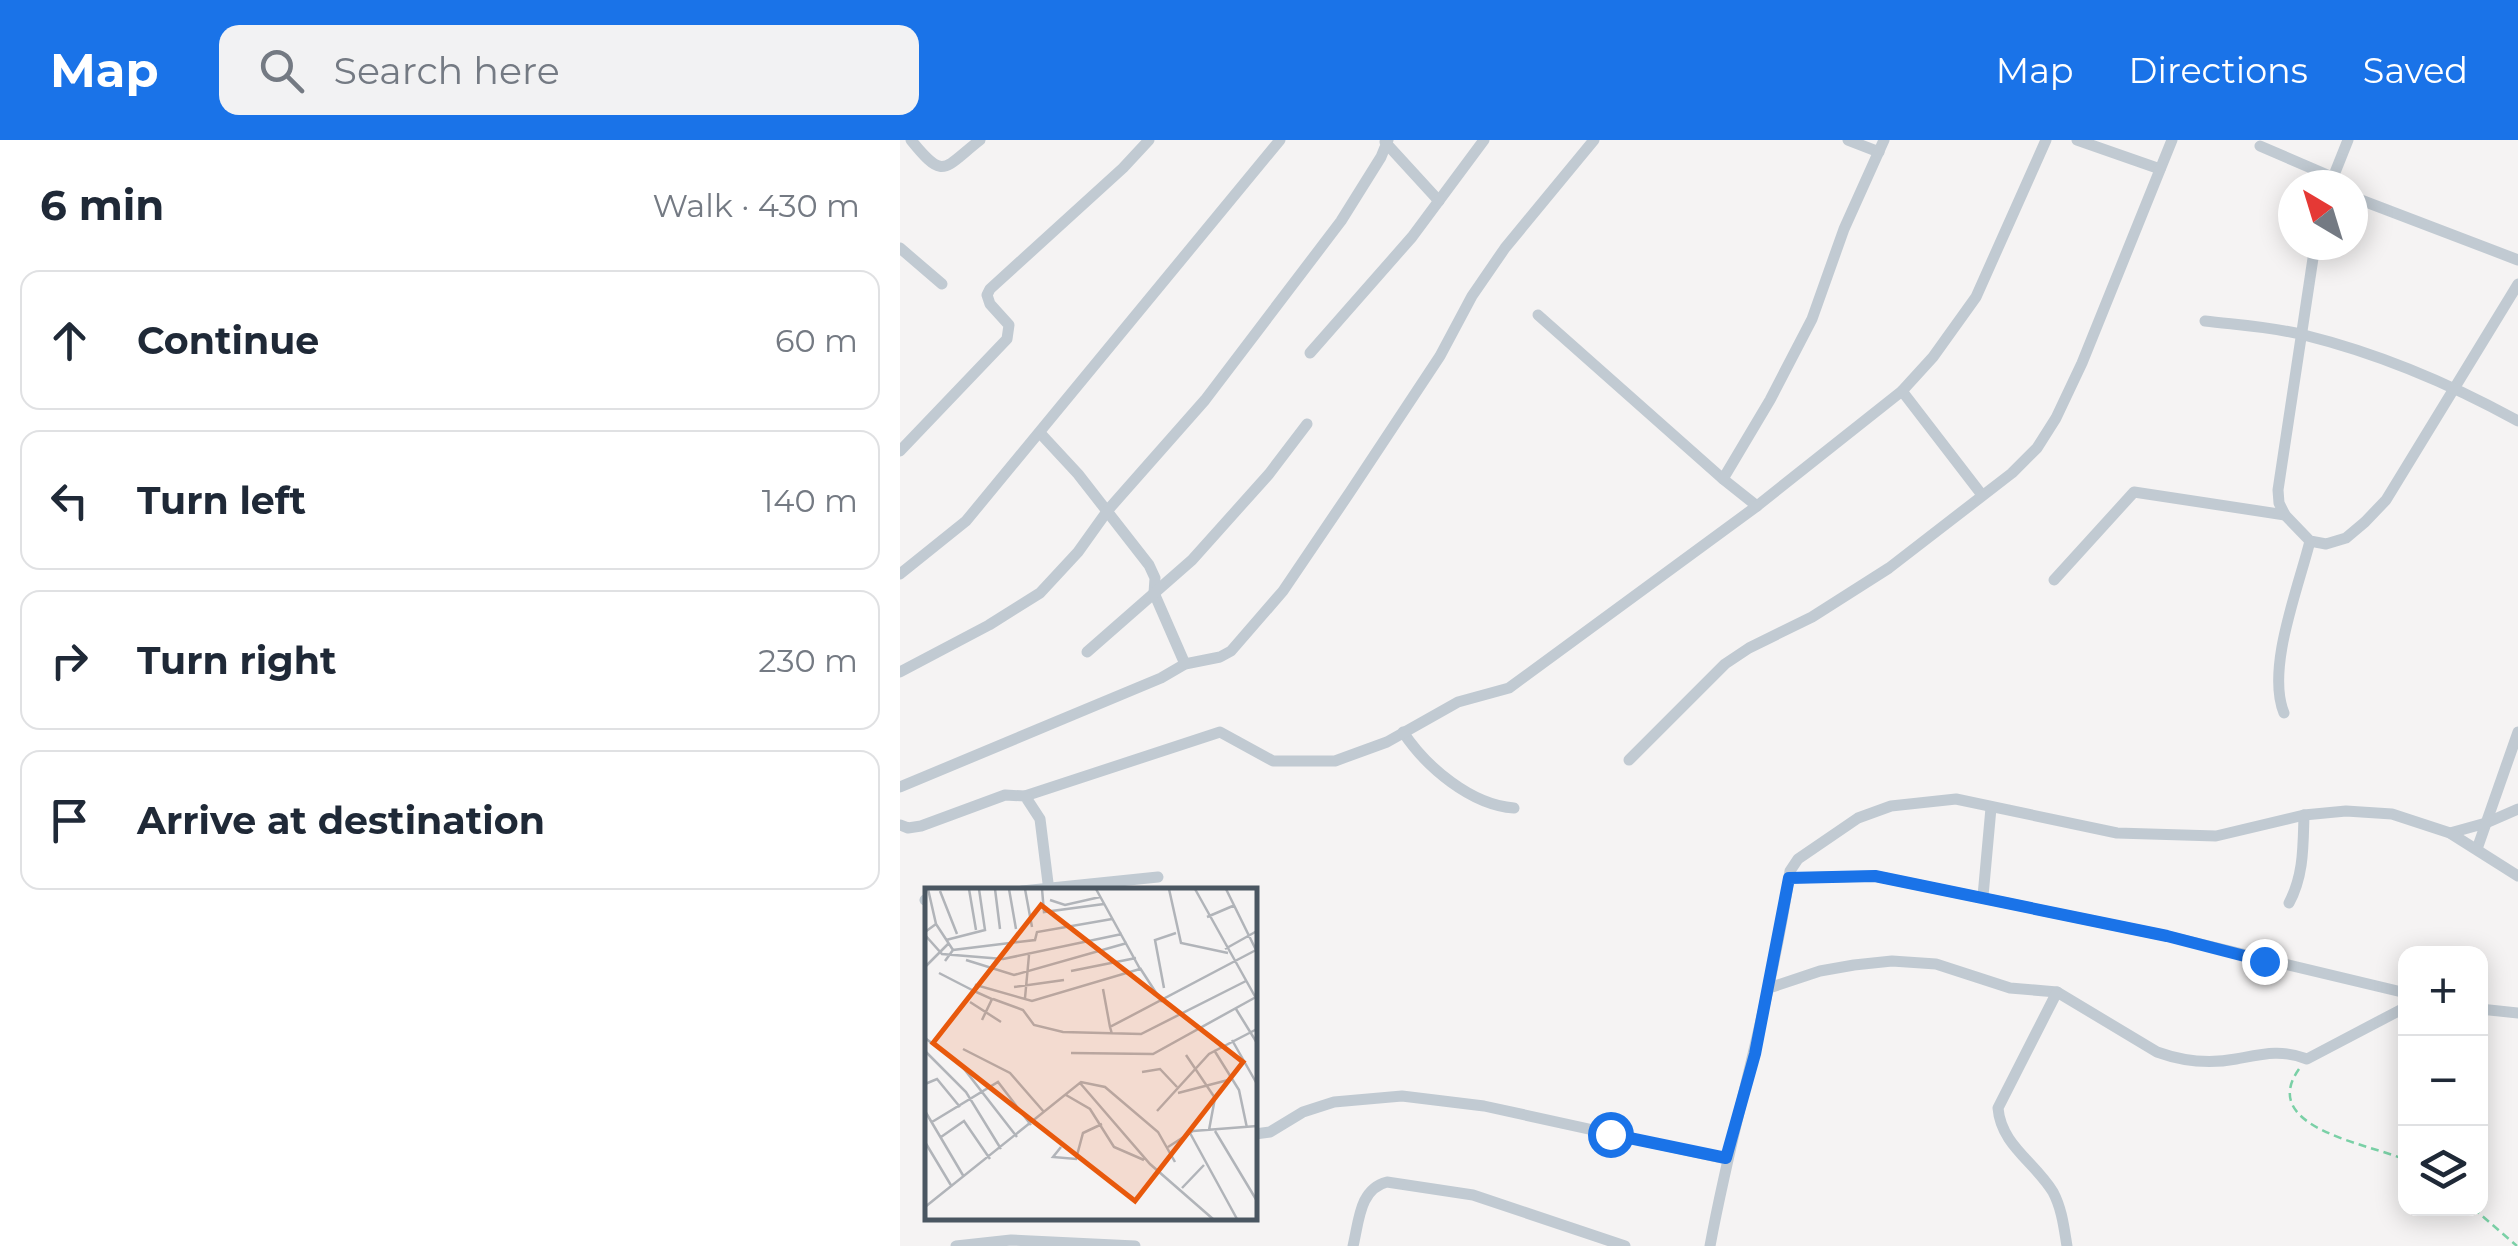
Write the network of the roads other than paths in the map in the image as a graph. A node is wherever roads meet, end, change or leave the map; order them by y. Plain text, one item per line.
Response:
1 (910, 140) edge
2 (980, 140) edge
3 (1149, 140) edge
4 (1280, 140) edge
5 (1484, 140) edge
6 (1594, 140) edge
7 (1848, 140) edge
8 (2046, 140) edge
9 (2077, 140) edge
10 (2172, 140) edge
11 (2348, 140) edge
12 (1386, 141) edge
13 (1881, 146) edge
14 (2260, 146) dead end
15 (2160, 169) junction
16 (2309, 170) edge
17 (2336, 170) edge
18 (1440, 201) junction
19 (2368, 203) edge
20 (900, 248) edge
21 (2312, 260) edge
22 (2518, 260) edge
23 (942, 284) dead end
24 (2518, 284) edge
25 (1538, 316) dead end
26 (2205, 321) dead end
27 (2301, 334) junction
28 (1310, 353) dead end
29 (2457, 388) junction
30 (1902, 391) junction
31 (2518, 421) edge
32 (1308, 424) dead end
33 (1040, 433) junction
34 (900, 451) edge
35 (1723, 479) junction
36 (1982, 495) junction
37 (1757, 506) junction
38 (1108, 510) junction
39 (2285, 516) junction
40 (2310, 541) junction
41 (900, 574) edge
42 (2054, 580) dead end
43 (1154, 593) junction
44 (1087, 652) dead end
45 (1185, 664) junction
46 (900, 672) edge
47 (2284, 713) dead end
48 (1403, 732) junction
49 (2518, 732) edge
50 (1630, 760) dead end
51 (900, 787) edge
52 (1025, 796) junction
53 (1514, 808) dead end
54 (1991, 808) junction
55 (2518, 808) edge
56 (2304, 814) junction
57 (2486, 823) junction
58 (903, 828) edge
59 (2450, 833) junction
60 (2477, 849) junction
61 (1158, 876) dead end
62 (2518, 876) edge
63 (1789, 878) junction
64 (1049, 888) edge
65 (1065, 888) edge
66 (1983, 896) junction
67 (2288, 903) dead end
68 (1769, 988) junction
69 (2398, 991) edge
70 (2057, 992) junction
71 (2398, 1011) edge
72 (2488, 1011) edge
73 (2518, 1013) edge
74 (1258, 1134) edge
75 (1726, 1158) junction
76 (956, 1246) edge
77 (1135, 1246) edge
78 (1353, 1246) edge
79 (1625, 1246) edge
80 (1710, 1246) edge
81 (2068, 1246) edge

1 - 2 street
3 - 34 street
4 - 33 street
5 - 18 street
6 - 45 street
7 - 13 street
8 - 30 street
9 - 15 street
10 - 15 street
11 - 17 street
12 - 18 street
12 - 38 street
13 - 35 street
14 - 16 street
15 - 36 street
18 - 28 street
19 - 22 street
20 - 23 street
21 - 27 street
24 - 29 street
25 - 35 street
26 - 27 street
27 - 29 street
27 - 39 street
29 - 31 street
29 - 40 street
30 - 36 street
30 - 37 street
32 - 43 street
33 - 38 street
33 - 41 street
35 - 37 street
36 - 50 street
37 - 48 street
38 - 43 street
38 - 46 street
39 - 40 street
39 - 42 street
40 - 47 street
43 - 44 street
43 - 45 street
45 - 51 street
48 - 52 street
48 - 53 street
49 - 57 street
52 - 58 street
52 - 64 street
54 - 56 street
54 - 63 street
54 - 66 street
55 - 57 street
56 - 59 street
56 - 67 street
57 - 59 street
57 - 60 street
59 - 60 street
60 - 62 street
61 - 65 street
63 - 66 street
63 - 68 street
66 - 69 street
68 - 70 street
68 - 75 street
70 - 71 street
70 - 81 street
72 - 73 street
74 - 75 street
75 - 80 street
76 - 77 street
78 - 79 street

